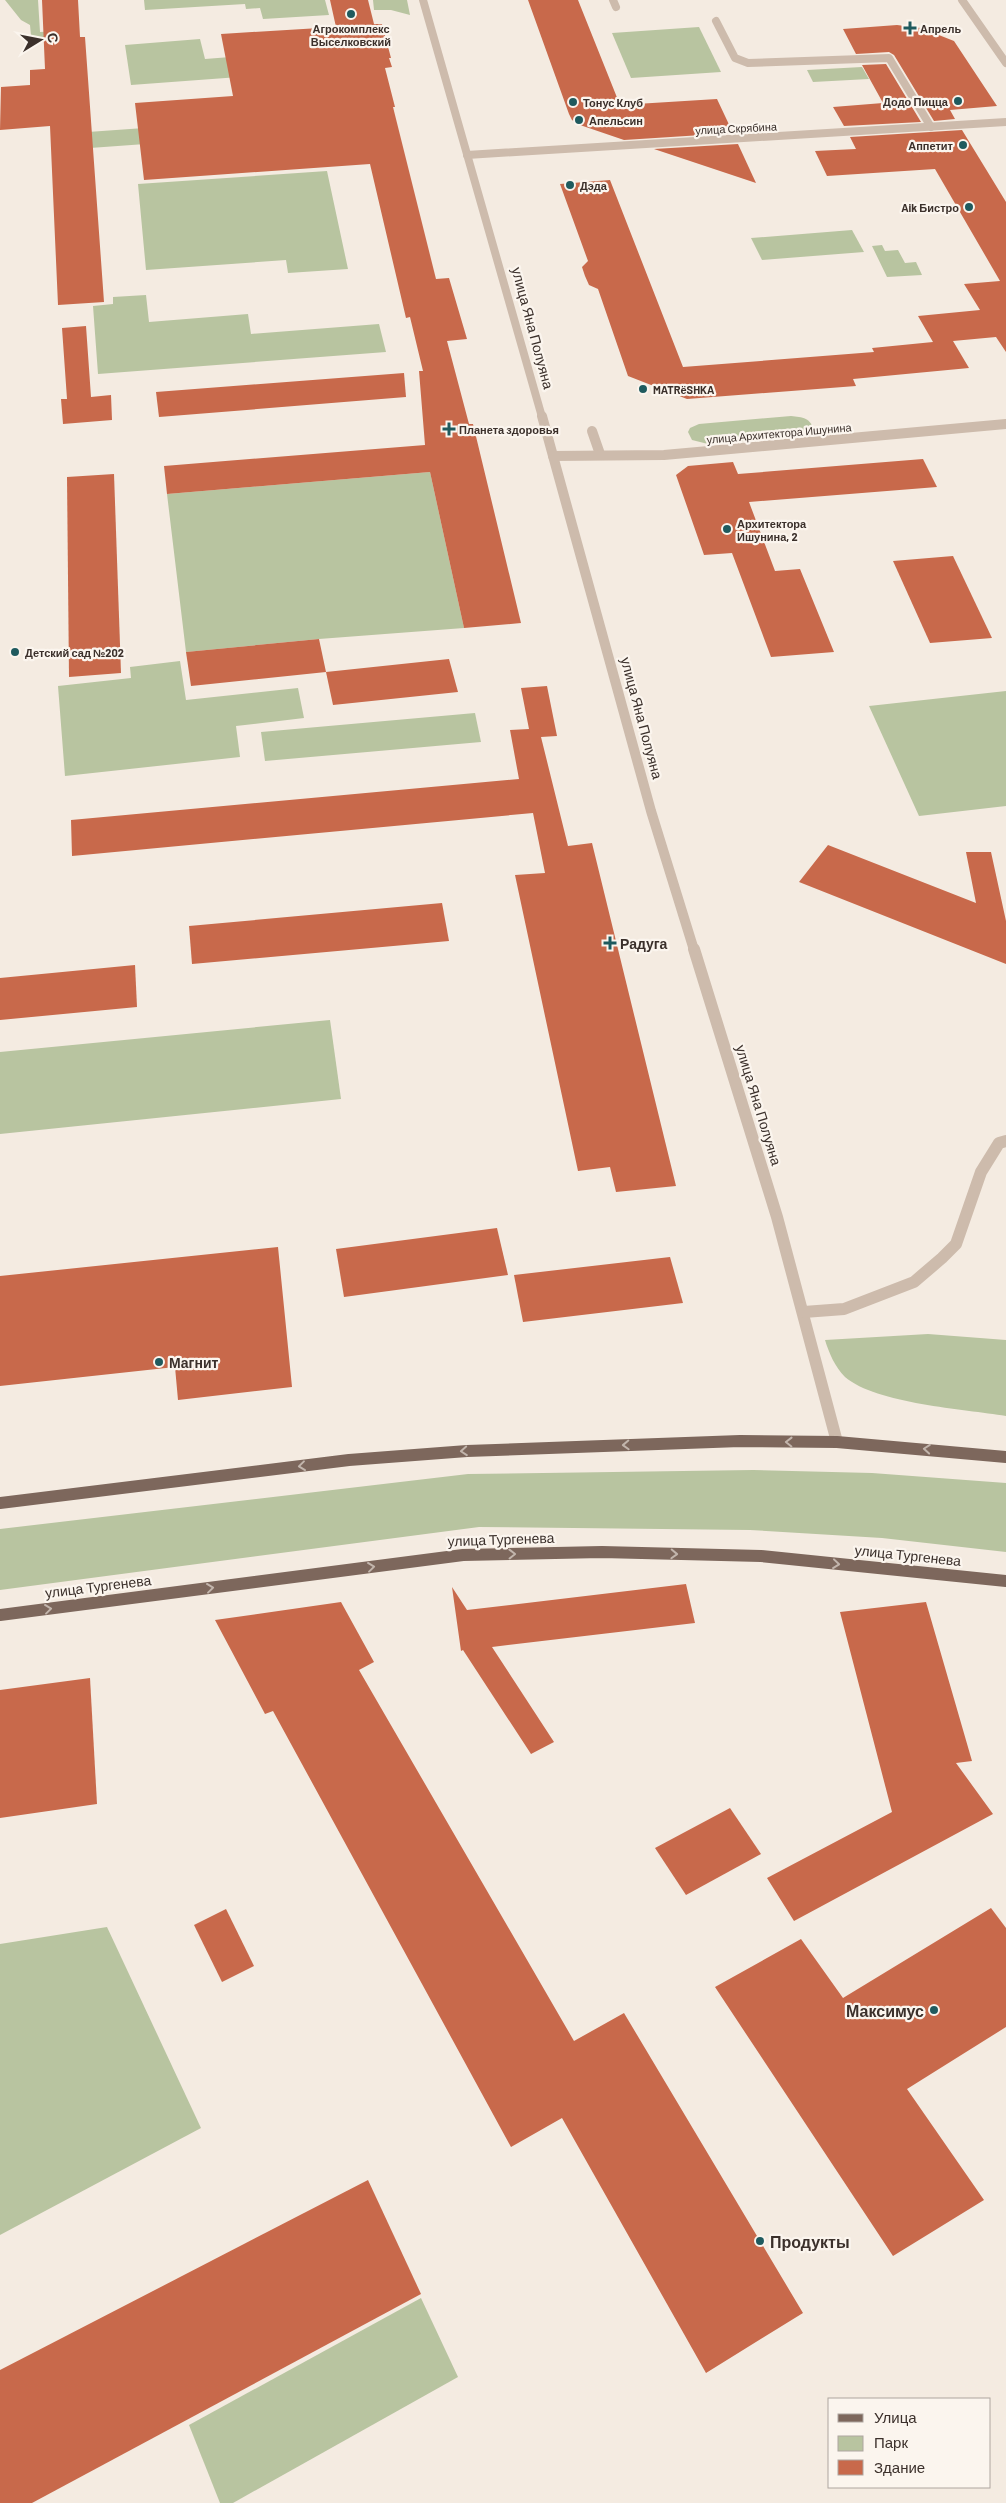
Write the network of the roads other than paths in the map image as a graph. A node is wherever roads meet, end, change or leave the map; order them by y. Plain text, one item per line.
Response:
1 (423, 0) edge
2 (962, 0) edge
3 (716, 21) dead end
4 (1006, 63) edge
5 (1006, 122) edge
6 (931, 127) junction
7 (467, 155) junction
8 (1006, 424) edge
9 (592, 431) dead end
10 (600, 454) junction
11 (553, 456) junction
12 (1006, 1141) edge
13 (804, 1312) junction
14 (837, 1442) junction
15 (1006, 1457) edge
16 (0, 1502) edge
17 (1006, 1581) edge
18 (0, 1615) edge

1 - 7 street, улица Яна Полуяна
2 - 4 street
3 - 6 street
5 - 6 street, улица Скрябина
6 - 7 street, улица Скрябина
7 - 11 street, улица Яна Полуяна
8 - 10 street, улица Архитектора Ишунина
9 - 10 street
10 - 11 street, улица Архитектора Ишунина
11 - 13 street, улица Яна Полуяна
12 - 13 street
13 - 14 street, улица Яна Полуяна
15 -> 14 main road
14 -> 16 main road
18 -> 17 main road, улица Тургенева

